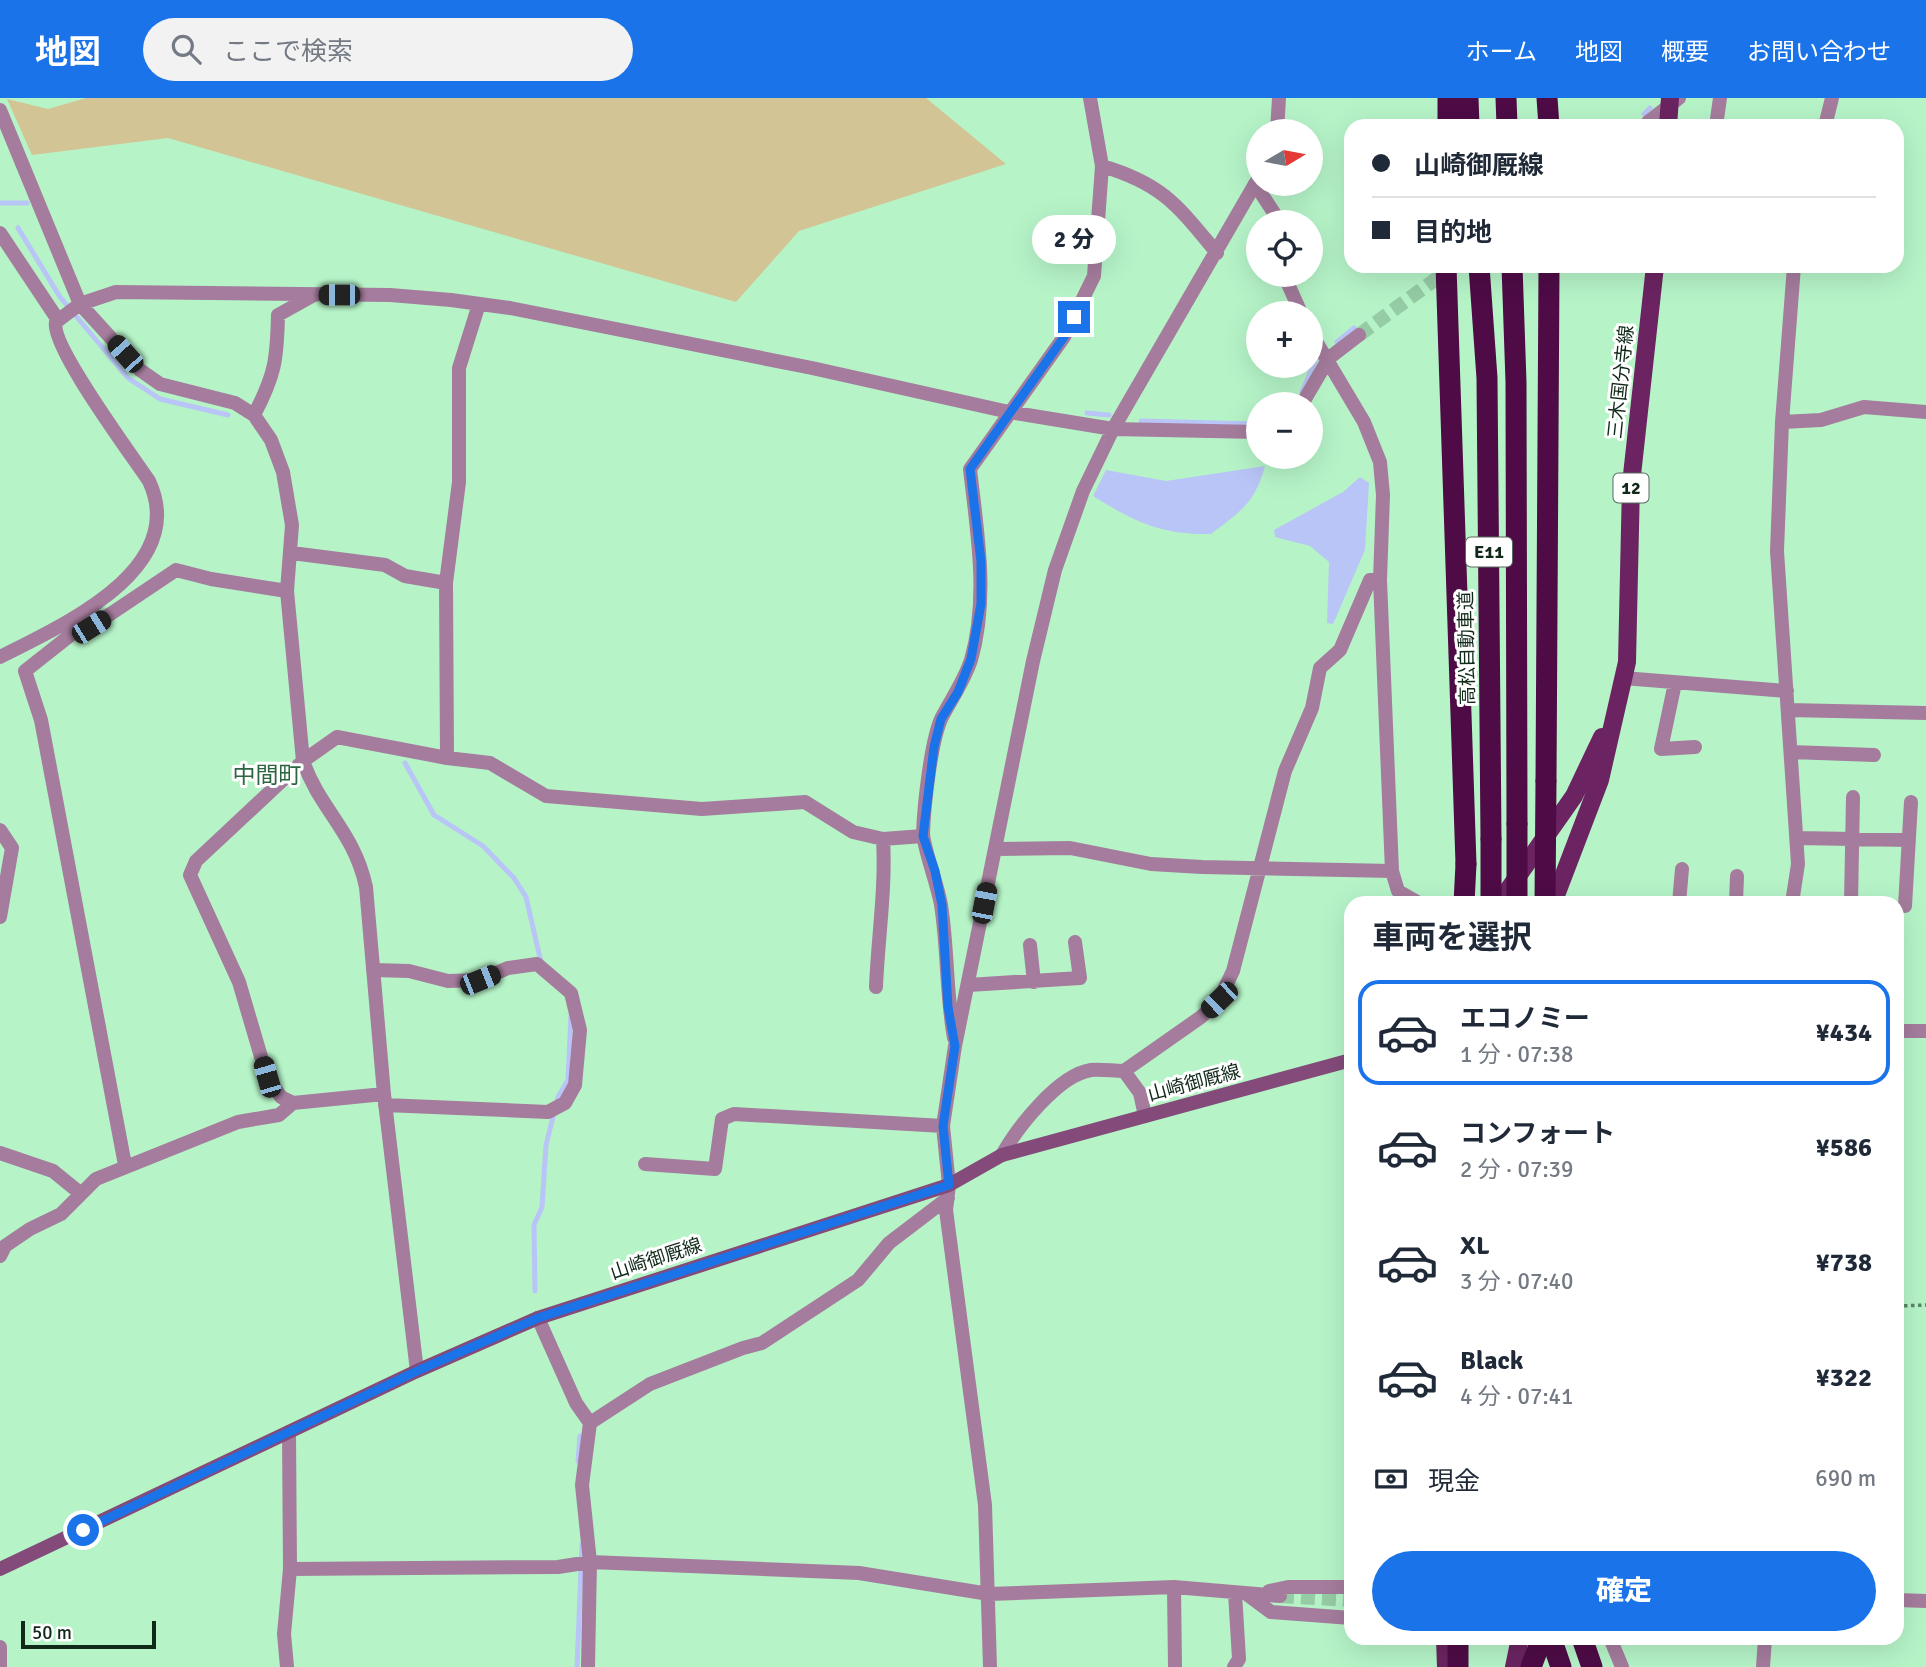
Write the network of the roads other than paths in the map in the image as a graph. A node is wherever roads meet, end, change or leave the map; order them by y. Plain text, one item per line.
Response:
1 (1090, 98) edge
2 (1279, 98) edge
3 (1448, 98) edge
4 (1468, 98) edge
5 (1506, 98) edge
6 (1547, 98) edge
7 (1720, 98) edge
8 (1832, 98) edge
9 (1672, 101) edge
10 (0, 110) edge
11 (1278, 119) edge
12 (1448, 119) edge
13 (1469, 119) edge
14 (1507, 119) edge
15 (1548, 119) edge
16 (1651, 119) edge
17 (1669, 119) edge
18 (1718, 119) edge
19 (1827, 119) edge
20 (1102, 166) junction
21 (1249, 196) edge
22 (0, 233) edge
23 (1217, 253) junction
24 (1446, 273) edge
25 (1480, 273) edge
26 (1512, 273) edge
27 (1549, 273) edge
28 (1654, 273) edge
29 (1793, 273) edge
30 (314, 295) junction
31 (479, 304) junction
32 (78, 305) junction
33 (61, 317) junction
34 (1359, 335) tunnel mouth
35 (1323, 350) edge
36 (1329, 358) junction
37 (1309, 392) edge
38 (1009, 412) junction
39 (1926, 412) edge
40 (254, 415) junction
41 (1782, 422) junction
42 (1112, 429) junction
43 (1246, 432) edge
44 (292, 553) junction
45 (1380, 580) junction
46 (446, 583) junction
47 (287, 591) junction
48 (78, 621) junction
49 (0, 657) edge
50 (1623, 678) junction
51 (1675, 682) junction
52 (1787, 691) junction
53 (1788, 710) junction
54 (1615, 711) junction
55 (1926, 713) edge
56 (1695, 747) dead end
57 (1791, 752) junction
58 (1874, 755) dead end
59 (447, 758) junction
60 (303, 761) junction
61 (1853, 797) dead end
62 (1911, 802) dead end
63 (0, 830) edge
64 (923, 836) junction
65 (1797, 838) junction
66 (883, 839) junction
67 (1580, 839) junction
68 (1852, 840) junction
69 (1909, 840) junction
70 (995, 849) junction
71 (1258, 868) junction
72 (1682, 869) dead end
73 (1392, 871) junction
74 (1737, 876) dead end
75 (1407, 896) edge
76 (1464, 896) edge
77 (1501, 896) edge
78 (1503, 896) edge
79 (1506, 896) edge
80 (1545, 896) edge
81 (1556, 896) edge
82 (1568, 896) edge
83 (1680, 896) edge
84 (1736, 896) edge
85 (1793, 896) edge
86 (1851, 896) edge
87 (1905, 906) dead end
88 (0, 917) edge
89 (1075, 942) dead end
90 (1030, 945) dead end
91 (373, 970) junction
92 (1034, 982) junction
93 (968, 985) junction
94 (876, 987) dead end
95 (1904, 1031) edge
96 (1926, 1031) edge
97 (955, 1046) junction
98 (1344, 1062) edge
99 (1124, 1071) junction
100 (385, 1099) junction
101 (293, 1103) junction
102 (1145, 1116) junction
103 (943, 1126) junction
104 (0, 1153) edge
105 (1002, 1155) junction
106 (645, 1164) dead end
107 (125, 1166) junction
108 (949, 1191) junction
109 (80, 1193) junction
110 (0, 1256) edge
111 (538, 1318) junction
112 (417, 1371) junction
113 (590, 1423) junction
114 (289, 1432) junction
115 (589, 1562) junction
116 (0, 1569) edge
117 (290, 1569) junction
118 (1174, 1587) junction
119 (1344, 1587) edge
120 (989, 1594) junction
121 (1241, 1594) junction
122 (1280, 1596) tunnel mouth
123 (1904, 1600) edge
124 (1926, 1601) edge
125 (1344, 1617) edge
126 (1445, 1645) edge
127 (1458, 1645) edge
128 (1519, 1645) edge
129 (1539, 1645) edge
130 (1553, 1645) edge
131 (1563, 1645) edge
132 (1584, 1645) edge
133 (1613, 1645) edge
134 (1765, 1645) edge
135 (0, 1647) edge
136 (0, 1667) edge
137 (287, 1667) edge
138 (588, 1667) edge
139 (990, 1667) edge
140 (1175, 1667) edge
141 (1234, 1667) edge
142 (1446, 1667) edge
143 (1458, 1667) edge
144 (1514, 1667) edge
145 (1531, 1667) edge
146 (1553, 1667) edge
147 (1561, 1667) edge
148 (1592, 1667) edge
149 (1622, 1667) edge
150 (1763, 1667) edge

1 - 20 street
2 - 11 street
3 - 12 highway
4 - 13 highway
5 - 14 highway
6 - 15 highway
7 - 18 street
8 - 19 street
9 - 16 street
9 - 17 main road
10 - 32 street
20 - 23 street
20 - 38 street
21 - 23 street
22 - 33 street
23 - 42 street
24 - 76 highway, bridge
25 - 77 highway, 高松自動車道 / E11, bridge
26 - 78 highway, E11, bridge
27 - 80 highway, bridge
28 - 50 main road, 三木国分寺線 / 12
29 - 41 street
30 - 31 street
30 - 32 street
30 - 40 street
31 - 38 street
31 - 46 street
32 - 33 street
32 - 40 street
33 - 48 street
34 - 36 street
35 - 36 street
36 - 37 street
36 - 45 street
38 - 42 street
38 - 64 street
39 - 41 street
40 - 44 street
41 - 52 street
42 - 43 street
42 - 70 street
44 - 46 street
44 - 47 street
45 - 71 street
45 - 73 street
46 - 59 street
47 - 48 street
47 - 60 street
48 - 49 street
48 - 107 street
50 - 51 street
50 - 54 main road, 三木国分寺線 / 12
51 - 52 street
51 - 56 street
52 - 53 street
53 - 55 street
53 - 57 street
54 - 67 main road, 三木国分寺線 / 12
54 - 79 main road, 三木国分寺線 / 12
57 - 58 street
57 - 65 street
59 - 60 street
59 - 66 street
60 - 91 street
60 - 101 street
61 - 68 street
62 - 69 street
63 - 88 street
64 - 66 street
64 - 97 street
65 - 68 street
65 - 85 street
66 - 94 street
67 - 81 main road, 三木国分寺線 / 12
67 - 82 main road
68 - 69 street
68 - 86 street
69 - 87 street
70 - 71 street
70 - 93 street
71 - 73 street
71 - 99 street
72 - 83 street
73 - 75 street
74 - 84 street
89 - 92 street
90 - 92 street
91 - 100 street
91 - 100 street
92 - 93 street
93 - 97 street
95 - 96 street
97 - 103 street
98 - 102 main road, 山崎御厩線
99 - 102 street
99 - 105 street
100 - 101 street
100 - 112 street
101 - 107 street
102 - 105 main road, 山崎御厩線
103 - 106 street
103 - 108 street
104 - 109 street
105 - 108 main road, 山崎御厩線
107 - 109 street
108 - 111 main road, 山崎御厩線
108 - 113 street
108 - 120 street
109 - 110 street
111 - 112 main road, 山崎御厩線
111 - 113 street
112 - 114 main road, 山崎御厩線
113 - 115 street
114 - 116 main road, 山崎御厩線
114 - 117 street
115 - 117 street
115 - 120 street
115 - 138 street
117 - 137 street
118 - 120 street
118 - 121 street
118 - 140 street
119 - 121 street
120 - 139 street
121 - 122 street
121 - 125 street
121 - 141 street
123 - 124 street
126 - 142 main road
127 - 143 highway
128 - 144 main road
129 - 145 highway
130 - 147 highway, bridge
131 - 146 main road
132 - 148 highway
133 - 149 street
134 - 150 street
135 - 136 street

